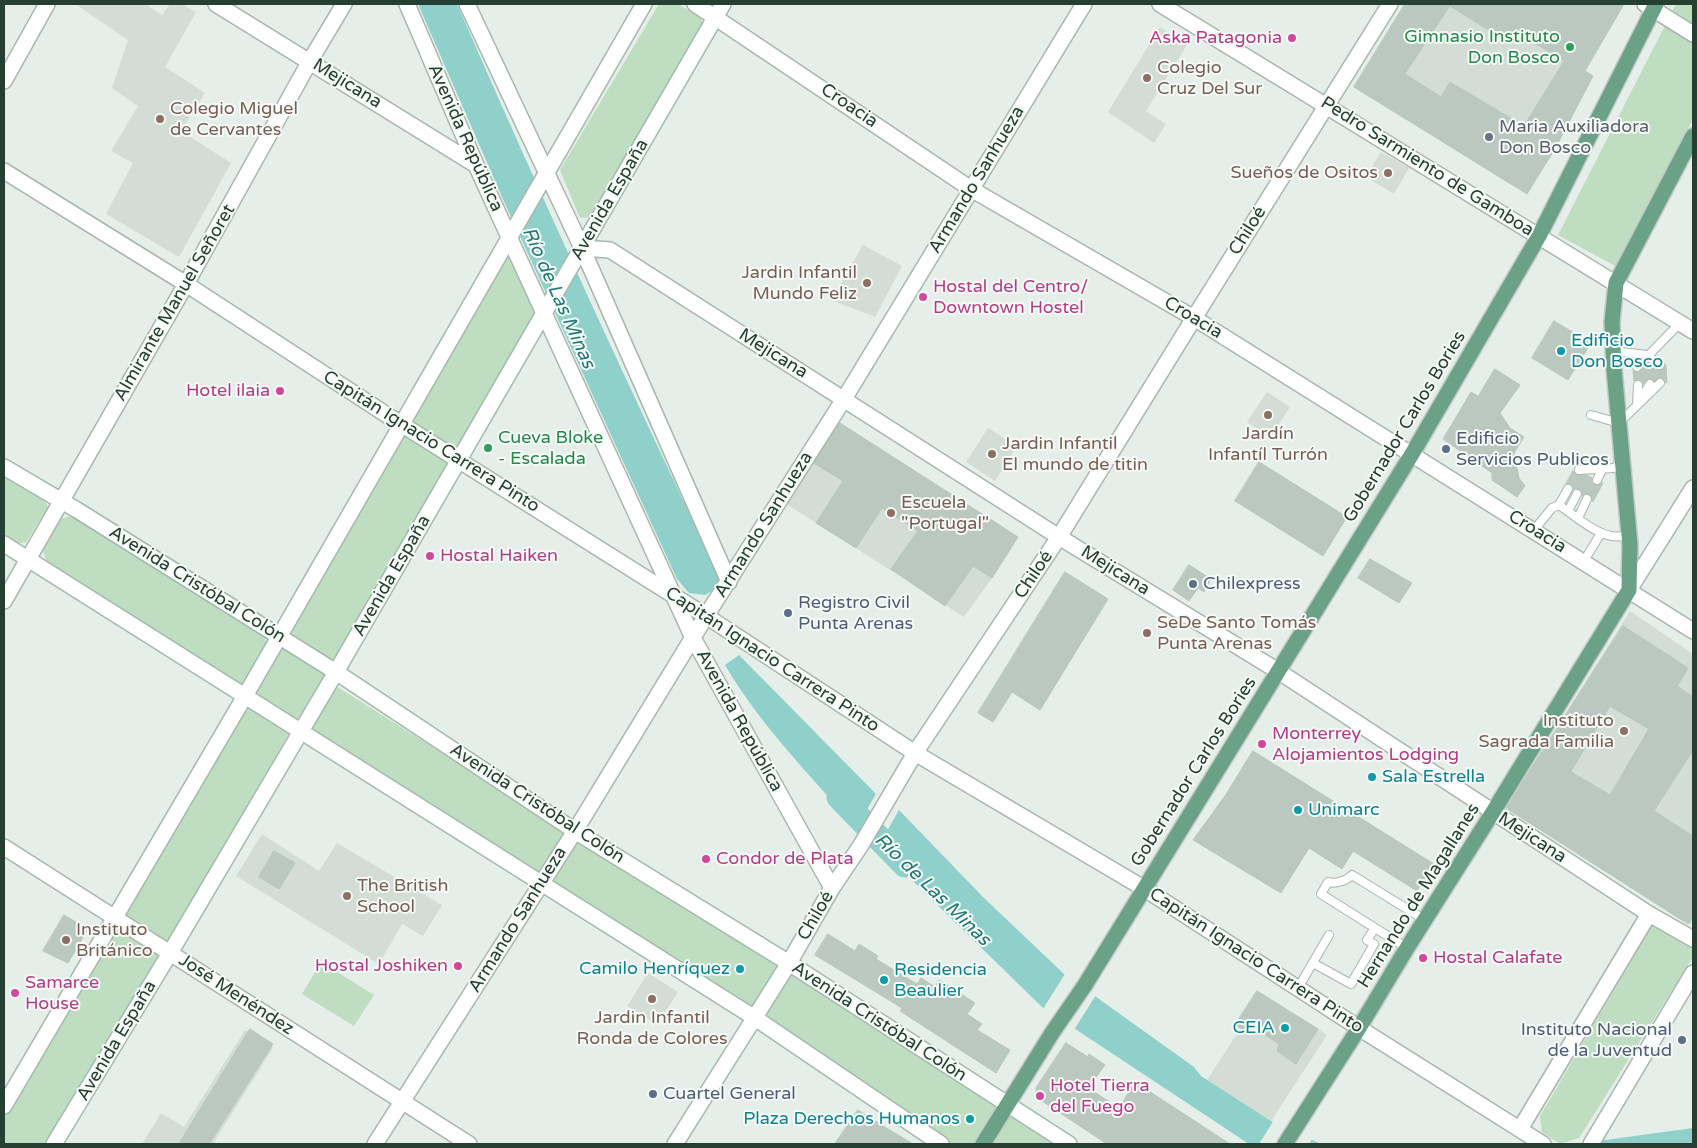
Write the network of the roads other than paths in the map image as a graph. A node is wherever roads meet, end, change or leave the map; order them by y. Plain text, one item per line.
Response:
1 (47, 4) edge
2 (216, 4) edge
3 (344, 4) edge
4 (407, 4) edge
5 (467, 4) edge
6 (644, 4) edge
7 (695, 4) edge
8 (1084, 4) edge
9 (1160, 4) edge
10 (1390, 4) edge
11 (1652, 6) edge
12 (719, 10) edge
13 (1693, 34) edge
14 (310, 61) junction
15 (4, 81) edge
16 (1328, 106) junction
17 (1693, 136) edge
18 (476, 165) junction
19 (4, 171) edge
20 (544, 179) junction
21 (971, 189) junction
22 (512, 234) junction
23 (1539, 236) junction
24 (579, 253) junction
25 (186, 284) junction
26 (1616, 284) junction
27 (546, 311) junction
28 (1194, 318) junction
29 (1687, 327) edge
30 (1613, 351) junction
31 (1647, 355) junction
32 (1660, 365) dead end
33 (1649, 366) dead end
34 (1637, 367) dead end
35 (1660, 383) dead end
36 (1650, 384) dead end
37 (1638, 385) dead end
38 (844, 399) junction
39 (1637, 405) junction
40 (1591, 415) dead end
41 (1619, 423) junction
42 (400, 424) junction
43 (1412, 454) junction
44 (459, 461) junction
45 (1622, 465) junction
46 (4, 467) edge
47 (1603, 468) junction
48 (1579, 470) dead end
49 (1597, 480) dead end
50 (1693, 488) edge
51 (1568, 489) dead end
52 (1577, 494) dead end
53 (1588, 499) dead end
54 (62, 501) junction
55 (1559, 505) junction
56 (1568, 511) junction
57 (1578, 518) junction
58 (1534, 530) junction
59 (1601, 533) junction
60 (1629, 533) junction
61 (1060, 537) junction
62 (4, 544) edge
63 (28, 558) junction
64 (1584, 561) junction
65 (729, 582) junction
66 (1629, 590) junction
67 (671, 593) junction
68 (4, 601) edge
69 (706, 616) junction
70 (1693, 631) edge
71 (280, 636) junction
72 (693, 638) junction
73 (1278, 671) junction
74 (336, 672) junction
75 (244, 696) junction
76 (299, 732) junction
77 (915, 752) junction
78 (1493, 812) junction
79 (575, 830) junction
80 (4, 847) edge
81 (542, 883) junction
82 (832, 888) junction
83 (1145, 889) junction
84 (1650, 914) junction
85 (114, 918) junction
86 (1425, 920) junction
87 (1375, 928) junction
88 (1330, 935) dead end
89 (1693, 939) edge
90 (1407, 948) junction
91 (170, 953) junction
92 (789, 963) junction
93 (1313, 963) junction
94 (1693, 973) edge
95 (1298, 988) junction
96 (755, 1018) junction
97 (1359, 1028) junction
98 (402, 1102) junction
99 (1008, 1105) junction
100 (4, 1106) edge
101 (1520, 1129) junction
102 (1593, 1140) edge
103 (54, 1144) edge
104 (375, 1144) edge
105 (469, 1144) edge
106 (675, 1144) edge
107 (941, 1144) edge
108 (983, 1144) edge
109 (1069, 1144) edge
110 (1284, 1144) edge
111 (1544, 1144) edge

1 - 15 street
2 - 14 street, Mejicana
3 - 14 street, Almirante Manuel Señoret
4 - 18 street, Avenida República
5 - 20 street
6 - 20 street
7 - 12 street, Croacia
8 - 21 street, Armando Sanhueza
9 - 16 street, Pedro Sarmiento de Gamboa
10 - 16 street, Chiloé
11 - 13 street
11 - 23 main road, Gobernador Carlos Bories
12 - 21 street, Croacia
12 - 24 street, Avenida España
14 - 18 street, Mejicana
14 - 25 street, Almirante Manuel Señoret
16 - 23 street, Pedro Sarmiento de Gamboa
16 - 28 street, Chiloé
17 - 26 main road
18 - 22 street, Avenida República
19 - 25 street, Capitán Ignacio Carrera Pinto
20 - 22 street
20 - 24 street
21 - 28 street, Croacia
21 - 38 street, Armando Sanhueza
22 - 27 street, Avenida República
22 - 42 street
23 - 26 street, Pedro Sarmiento de Gamboa
23 - 43 main road, Gobernador Carlos Bories
24 - 27 street, Avenida España
24 - 38 street, Mejicana
24 - 65 street
25 - 42 street, Capitán Ignacio Carrera Pinto
25 - 54 street, Almirante Manuel Señoret
26 - 29 street, Pedro Sarmiento de Gamboa
26 - 30 main road
27 - 44 street, Avenida España
27 - 67 street, Avenida República
28 - 43 street, Croacia
28 - 61 street, Chiloé
29 - 31 lane
30 - 31 lane
30 - 41 main road
31 - 32 lane
31 - 33 lane
31 - 34 lane
35 - 39 lane
36 - 39 lane
37 - 39 lane
38 - 61 street, Mejicana
38 - 65 street, Armando Sanhueza
39 - 41 lane
40 - 41 lane
41 - 45 main road
42 - 44 street, Capitán Ignacio Carrera Pinto
42 - 71 street
43 - 58 street, Croacia
43 - 73 main road, Gobernador Carlos Bories
44 - 67 street, Capitán Ignacio Carrera Pinto
44 - 74 street, Avenida España
45 - 47 lane
45 - 60 main road
46 - 54 street, Avenida Cristóbal Colón
47 - 48 lane
47 - 49 lane
50 - 66 street, Hernando de Magallanes
51 - 55 lane
52 - 56 lane
53 - 57 lane
54 - 63 street, Almirante Manuel Señoret
54 - 71 street, Avenida Cristóbal Colón
55 - 56 lane
55 - 58 lane
56 - 57 lane
57 - 59 lane
58 - 64 street, Croacia
59 - 60 lane
59 - 64 lane
60 - 66 main road
61 - 73 street, Mejicana
61 - 77 street, Chiloé
62 - 63 street
63 - 68 street, Almirante Manuel Señoret
63 - 75 street
64 - 66 street, Croacia
65 - 69 street, Armando Sanhueza
66 - 70 street, Croacia
66 - 78 main road, Hernando de Magallanes
67 - 69 street, Capitán Ignacio Carrera Pinto
67 - 72 street, Avenida República
69 - 72 street, Armando Sanhueza
69 - 77 street, Capitán Ignacio Carrera Pinto
71 - 74 street, Avenida Cristóbal Colón
71 - 75 street
72 - 79 street, Armando Sanhueza
72 - 82 street, Avenida República
73 - 78 street, Mejicana
73 - 83 main road, Gobernador Carlos Bories
74 - 76 street, Avenida España
74 - 79 street, Avenida Cristóbal Colón
75 - 76 street
75 - 85 street
76 - 81 street
76 - 91 street, Avenida España
77 - 82 street, Chiloé
77 - 83 street, Capitán Ignacio Carrera Pinto
78 - 84 street, Mejicana
78 - 86 main road, Hernando de Magallanes
79 - 81 street, Armando Sanhueza
79 - 92 street, Avenida Cristóbal Colón
80 - 85 street, José Menéndez
81 - 96 street
81 - 98 street, Armando Sanhueza
82 - 92 street, Chiloé
83 - 95 street, Capitán Ignacio Carrera Pinto
83 - 99 main road, Gobernador Carlos Bories
84 - 89 street, Mejicana
84 - 101 street
85 - 91 street, José Menéndez
85 - 100 street
86 - 87 lane
86 - 90 main road, Hernando de Magallanes
87 - 90 lane
87 - 93 lane
88 - 93 lane
90 - 97 main road, Hernando de Magallanes
91 - 98 street, José Menéndez
91 - 103 street, Avenida España
92 - 96 street, Chiloé
92 - 99 street, Avenida Cristóbal Colón
93 - 95 lane
94 - 102 street
95 - 97 street, Capitán Ignacio Carrera Pinto
96 - 106 street, Chiloé
96 - 107 street
97 - 101 street, Capitán Ignacio Carrera Pinto
97 - 110 main road, Hernando de Magallanes
98 - 104 street, Armando Sanhueza
98 - 105 street, José Menéndez
99 - 108 main road, Gobernador Carlos Bories
99 - 109 street, Avenida Cristóbal Colón
101 - 111 street, Capitán Ignacio Carrera Pinto

